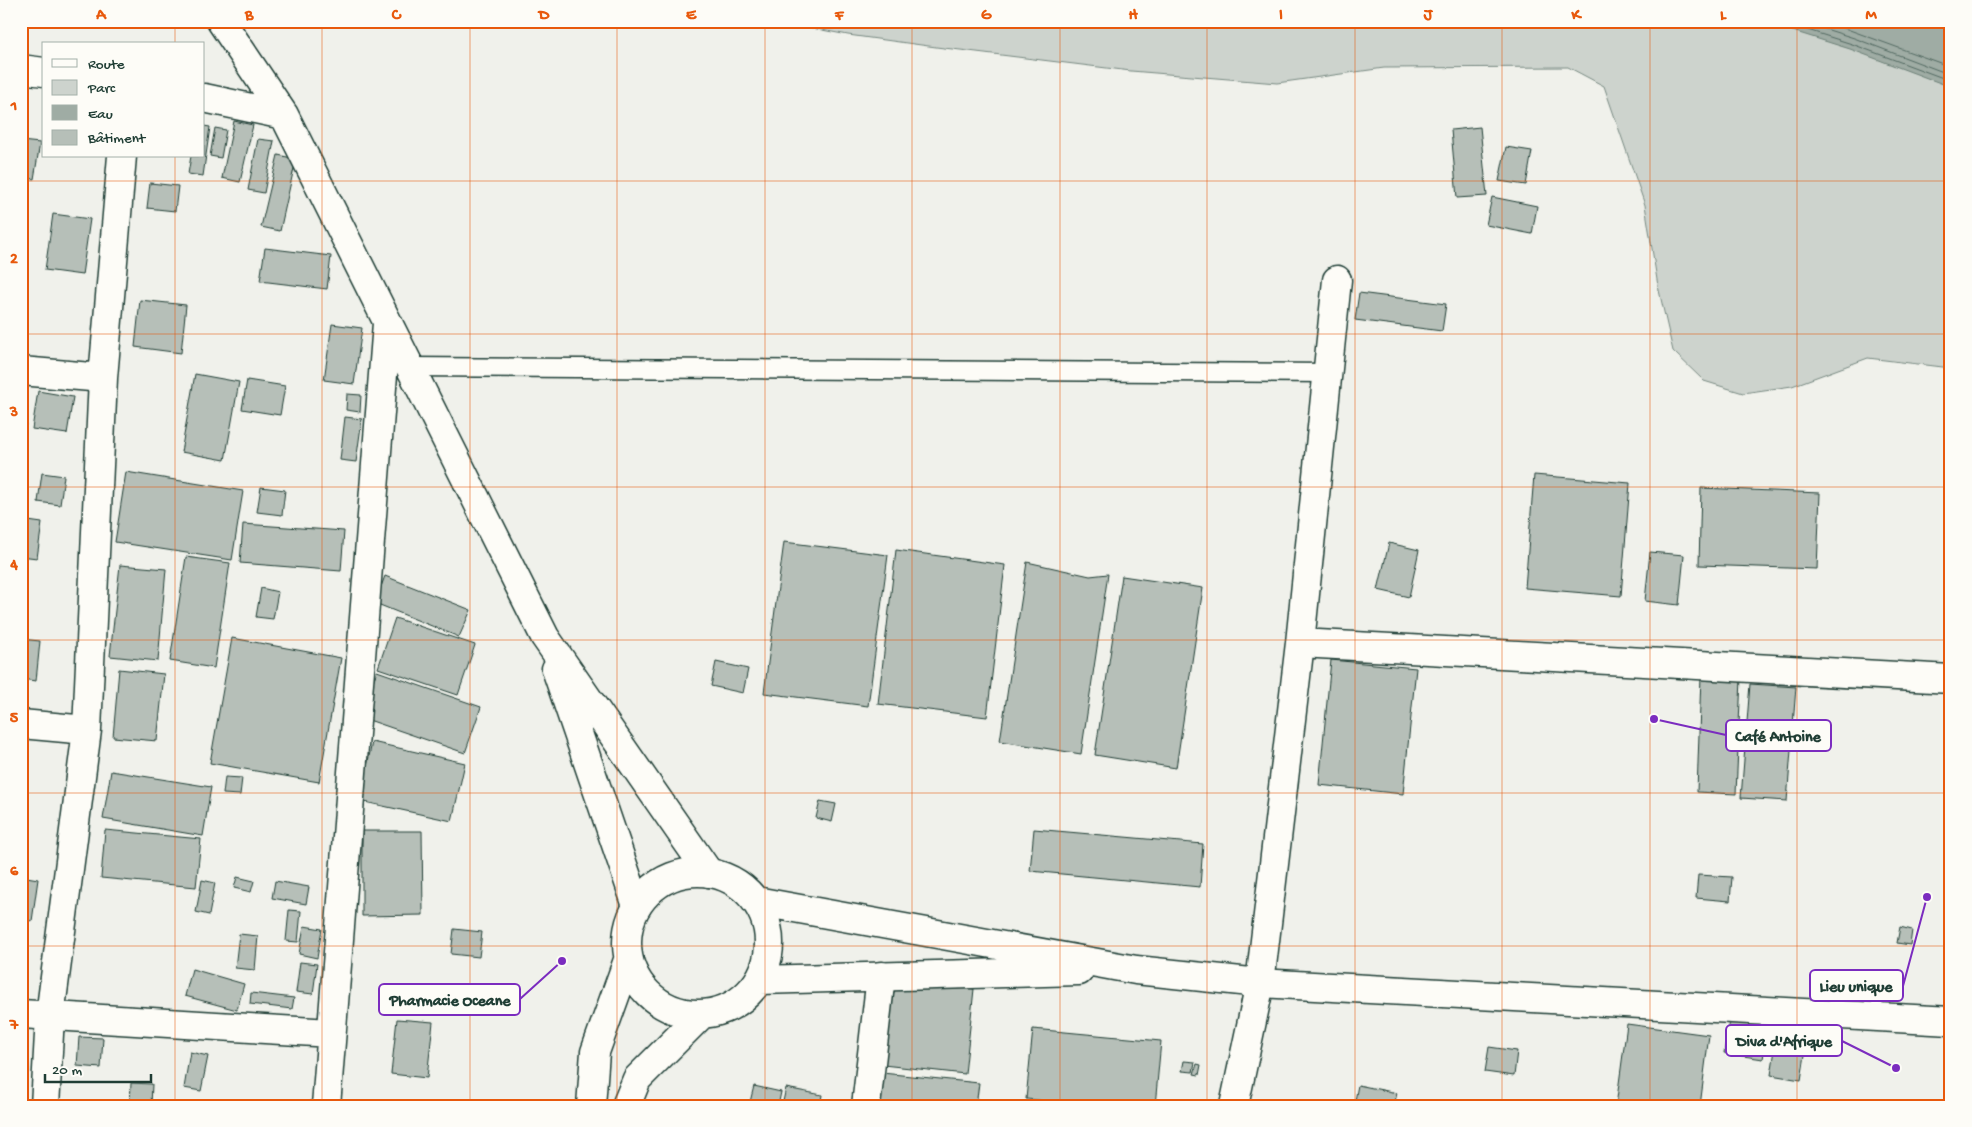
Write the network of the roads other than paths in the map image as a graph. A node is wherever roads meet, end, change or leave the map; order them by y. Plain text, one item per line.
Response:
1 (221, 21) edge
2 (21, 69) edge
3 (42, 72) edge
4 (205, 98) edge
5 (284, 115) junction
6 (122, 158) edge
7 (1337, 280) dead end
8 (387, 323) junction
9 (409, 367) junction
10 (21, 372) edge
11 (1327, 374) junction
12 (103, 378) junction
13 (545, 637) junction
14 (1300, 643) junction
15 (1951, 679) edge
16 (21, 724) edge
17 (87, 730) junction
18 (709, 873) junction
19 (756, 901) junction
20 (637, 906) junction
21 (628, 960) junction
22 (1136, 970) junction
23 (882, 976) junction
24 (760, 980) junction
25 (1260, 983) junction
26 (21, 1014) edge
27 (702, 1014) junction
28 (50, 1016) junction
29 (1951, 1020) edge
30 (331, 1033) junction
31 (44, 1106) edge
32 (326, 1106) edge
33 (591, 1106) edge
34 (626, 1106) edge
35 (866, 1106) edge
36 (1234, 1106) edge

1 - 5 street
2 - 3 street
4 - 5 street
5 - 8 street
6 - 12 street
7 - 11 street
8 - 9 street
8 - 30 street
9 - 11 lane
9 - 13 street
10 - 12 street
11 - 14 street
12 - 17 street
13 - 18 street
13 - 20 street
14 - 15 street
14 - 25 street
16 - 17 street
17 - 28 street
18 - 19 street
18 - 20 street
19 - 22 street
19 - 24 street
20 - 21 street
21 - 27 street
21 - 33 street
22 - 23 street
22 - 25 street
23 - 24 street
23 - 35 street
24 - 27 street
25 - 29 street
25 - 36 street
26 - 28 street
27 - 34 street
28 - 30 street
28 - 31 street
30 - 32 street

